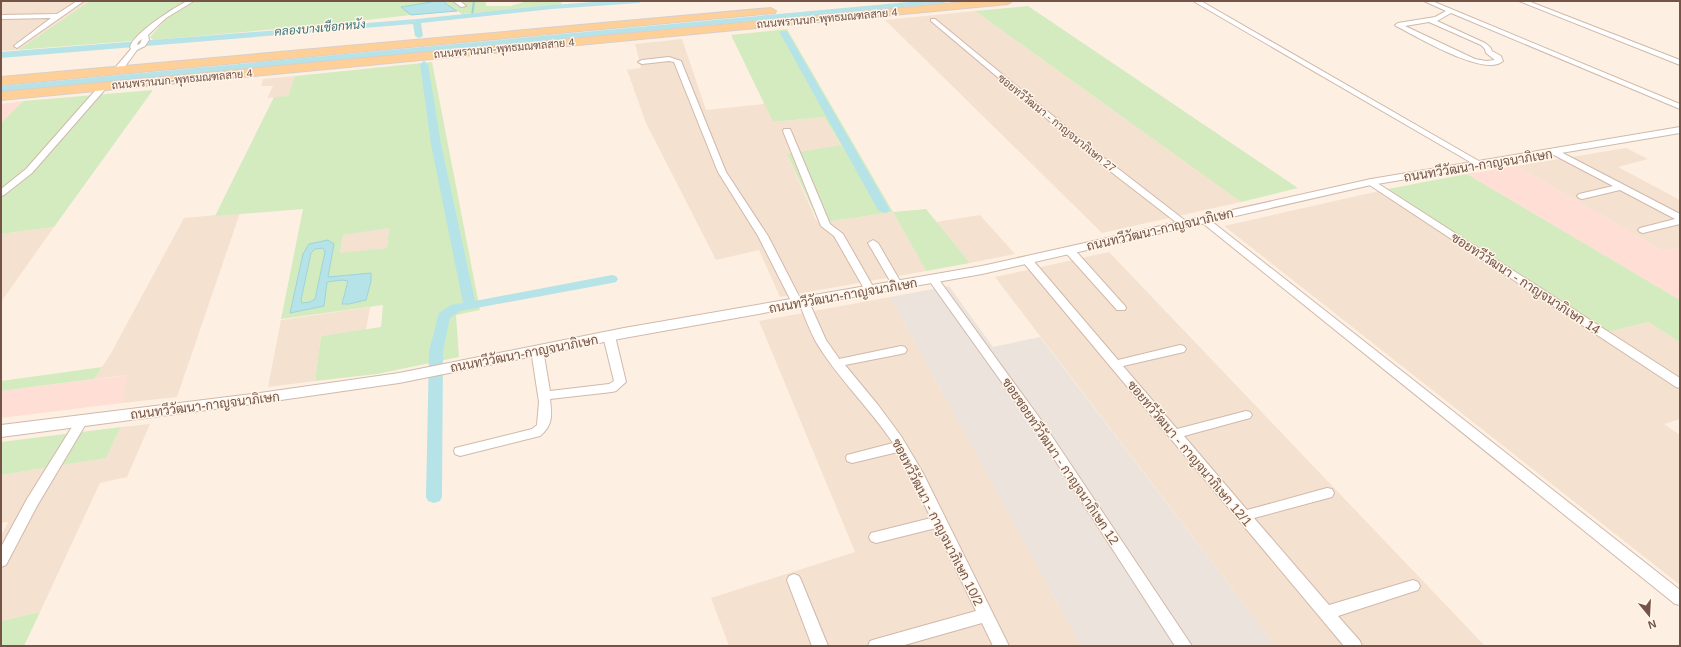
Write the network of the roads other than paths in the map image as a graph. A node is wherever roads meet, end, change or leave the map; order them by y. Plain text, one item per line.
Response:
1 (81, 1) edge
2 (192, 1) edge
3 (456, 1) edge
4 (1008, 1) edge
5 (1196, 1) edge
6 (1427, 1) edge
7 (1522, 1) edge
8 (463, 6) dead end
9 (782, 10) dead end
10 (1451, 11) junction
11 (58, 16) junction
12 (1, 17) edge
13 (932, 20) dead end
14 (1430, 20) junction
15 (17, 46) dead end
16 (642, 62) dead end
17 (1680, 63) edge
18 (118, 70) junction
19 (1, 81) edge
20 (104, 86) junction
21 (1, 96) edge
22 (1680, 107) edge
23 (1680, 130) edge
24 (787, 131) dead end
25 (1555, 152) junction
26 (1480, 164) junction
27 (1371, 182) junction
28 (1622, 187) junction
29 (1, 193) edge
30 (1582, 196) dead end
31 (1680, 218) edge
32 (1203, 219) junction
33 (1680, 221) edge
34 (1184, 224) junction
35 (1643, 230) dead end
36 (872, 243) dead end
37 (1069, 250) junction
38 (1027, 260) junction
39 (933, 279) junction
40 (898, 286) junction
41 (870, 290) junction
42 (801, 302) junction
43 (1121, 308) dead end
44 (609, 336) junction
45 (1180, 349) dead end
46 (537, 350) junction
47 (901, 350) dead end
48 (836, 363) junction
49 (1115, 364) junction
50 (1680, 384) edge
51 (544, 396) junction
52 (1246, 415) dead end
53 (81, 422) junction
54 (1, 431) edge
55 (1174, 434) junction
56 (901, 446) junction
57 (460, 451) dead end
58 (852, 458) dead end
59 (1326, 494) dead end
60 (1243, 516) junction
61 (940, 522) junction
62 (876, 537) dead end
63 (1, 561) edge
64 (794, 580) dead end
65 (1413, 586) dead end
66 (1680, 599) edge
67 (1326, 613) junction
68 (985, 615) junction
69 (820, 646) edge
70 (876, 646) edge
71 (1001, 646) edge
72 (1184, 646) edge
73 (1354, 646) edge

1 - 11 street
2 - 18 street
3 - 8 street
4 - 20 main road, ถนนพรานนก-พุทธมณฑลสาย 4
5 - 26 street
6 - 10 street
7 - 17 street
9 - 18 main road, ถนนพรานนก-พุทธมณฑลสาย 4
10 - 14 street
10 - 22 street
11 - 12 street
11 - 15 street
13 - 34 street, ซอยทวีวัฒนา - กาญจนาภิเษก 27
14 - 14 street
16 - 42 street, ซอยทวีวัฒนา - กาญจนาภิเษก 10/2
18 - 19 main road, ถนนพรานนก-พุทธมณฑลสาย 4
20 - 21 main road, ถนนพรานนก-พุทธมณฑลสาย 4
20 - 29 street
23 - 25 street, ถนนทวีวัฒนา-กาญจนาภิเษก
24 - 41 street
25 - 26 street, ถนนทวีวัฒนา-กาญจนาภิเษก
25 - 28 street
26 - 27 street, ถนนทวีวัฒนา-กาญจนาภิเษก
27 - 32 street, ถนนทวีวัฒนา-กาญจนาภิเษก
27 - 50 street, ซอยทวีวัฒนา - กาญจนาภิเษก 14
28 - 30 street
28 - 31 street
32 - 34 street, ถนนทวีวัฒนา-กาญจนาภิเษก
32 - 66 street
33 - 35 street
34 - 37 street, ถนนทวีวัฒนา-กาญจนาภิเษก
36 - 40 street
37 - 38 street, ถนนทวีวัฒนา-กาญจนาภิเษก
37 - 43 street
38 - 39 street, ถนนทวีวัฒนา-กาญจนาภิเษก
38 - 49 street, ซอยทวีวัฒนา - กาญจนาภิเษก 12/1
39 - 40 street, ถนนทวีวัฒนา-กาญจนาภิเษก
39 - 72 street, ซอยซอยทวีวัฒนา - กาญจนาภิเษก 12
40 - 41 street, ถนนทวีวัฒนา-กาญจนาภิเษก
41 - 42 street, ถนนทวีวัฒนา-กาญจนาภิเษก
42 - 44 street, ถนนทวีวัฒนา-กาญจนาภิเษก
42 - 48 street, ซอยทวีวัฒนา - กาญจนาภิเษก 10/2
44 - 46 street, ถนนทวีวัฒนา-กาญจนาภิเษก
44 - 51 street
45 - 49 street
46 - 51 street
46 - 53 street, ถนนทวีวัฒนา-กาญจนาภิเษก
47 - 48 street
48 - 56 street, ซอยทวีวัฒนา - กาญจนาภิเษก 10/2
49 - 55 street, ซอยทวีวัฒนา - กาญจนาภิเษก 12/1
51 - 57 street
52 - 55 street
53 - 54 street, ถนนทวีวัฒนา-กาญจนาภิเษก
53 - 63 street
55 - 60 street, ซอยทวีวัฒนา - กาญจนาภิเษก 12/1
56 - 58 street
56 - 61 street, ซอยทวีวัฒนา - กาญจนาภิเษก 10/2
59 - 60 street
60 - 67 street, ซอยทวีวัฒนา - กาญจนาภิเษก 12/1
61 - 62 street
61 - 68 street, ซอยทวีวัฒนา - กาญจนาภิเษก 10/2
64 - 69 street
65 - 67 street
67 - 73 street, ซอยทวีวัฒนา - กาญจนาภิเษก 12/1
68 - 70 street
68 - 71 street, ซอยทวีวัฒนา - กาญจนาภิเษก 10/2

